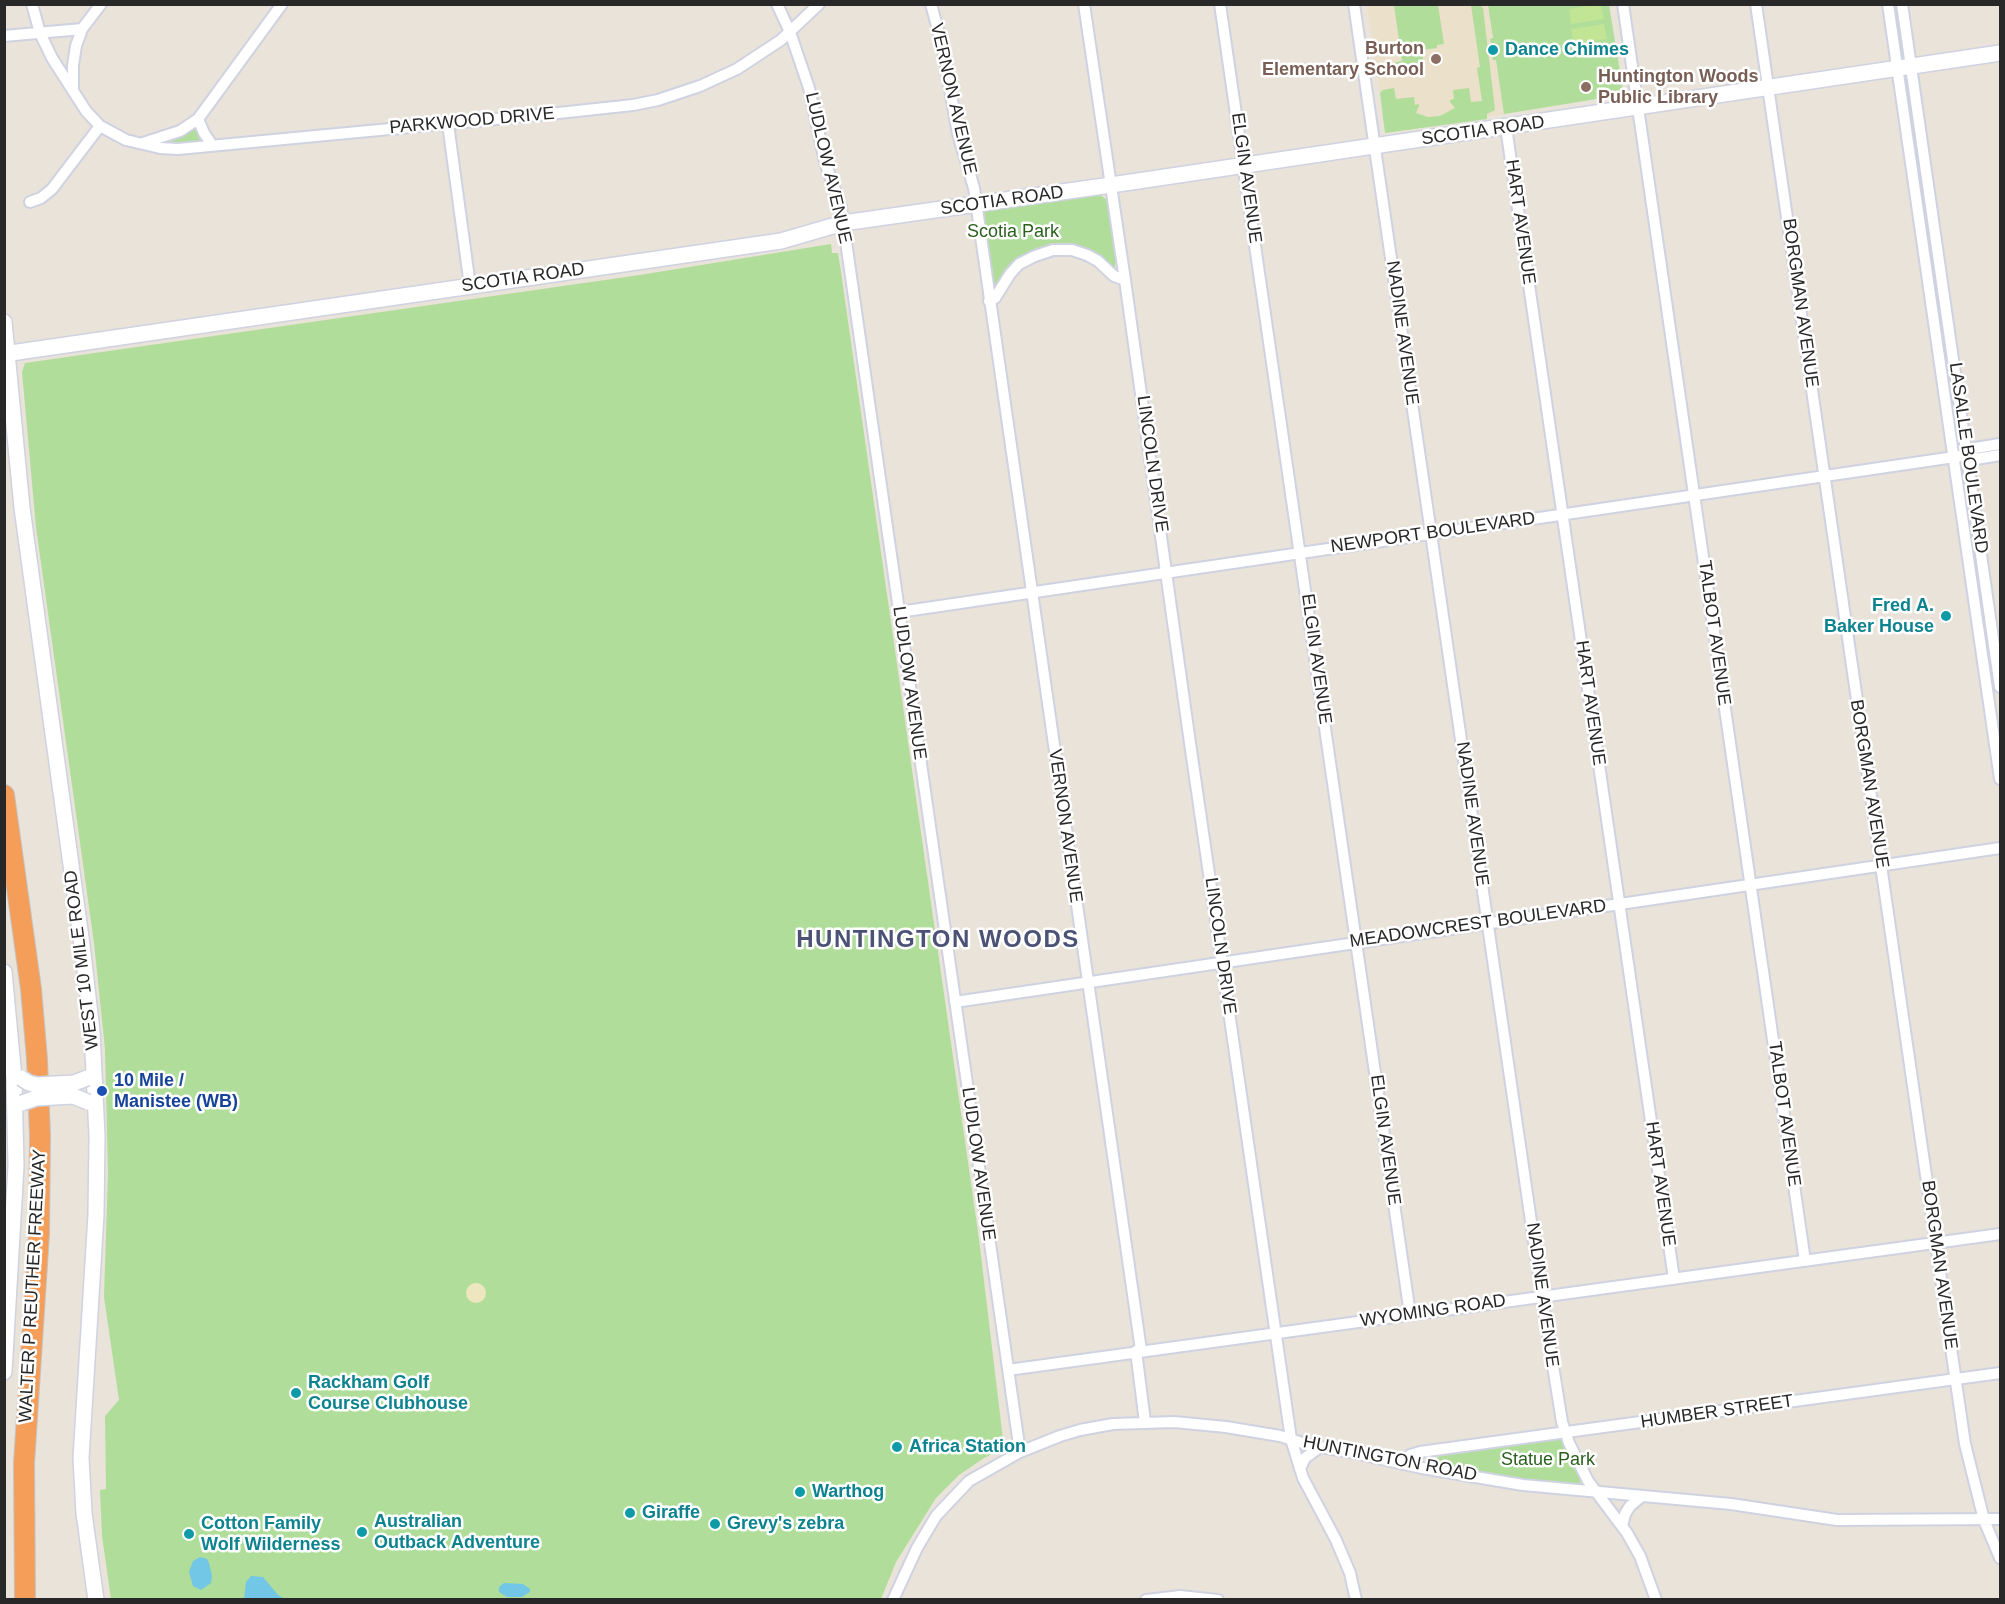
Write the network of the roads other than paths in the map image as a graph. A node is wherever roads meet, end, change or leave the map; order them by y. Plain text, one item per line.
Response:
1 (33, 4) edge
2 (101, 4) edge
3 (282, 4) edge
4 (777, 4) edge
5 (819, 4) edge
6 (931, 4) edge
7 (1084, 4) edge
8 (1220, 4) edge
9 (1354, 4) edge
10 (1623, 4) edge
11 (1756, 4) edge
12 (1888, 4) edge
13 (1902, 4) edge
14 (82, 29) junction
15 (790, 32) junction
16 (40, 33) junction
17 (4, 36) edge
18 (2001, 53) edge
19 (1904, 68) junction
20 (1769, 88) junction
21 (73, 91) junction
22 (1638, 107) junction
23 (198, 119) junction
24 (448, 123) junction
25 (100, 126) junction
26 (1506, 127) junction
27 (142, 143) junction
28 (212, 145) junction
29 (1375, 146) junction
30 (1244, 166) junction
31 (1111, 185) junction
32 (1930, 199) junction
33 (1917, 201) junction
34 (30, 202) dead end
35 (976, 204) junction
36 (843, 223) junction
37 (1125, 280) junction
38 (470, 286) junction
39 (989, 301) junction
40 (1948, 322) junction
41 (5, 324) edge
42 (1935, 324) junction
43 (6, 354) edge
44 (8, 385) edge
45 (2001, 444) edge
46 (1968, 454) junction
47 (2001, 455) edge
48 (1954, 456) junction
49 (1825, 475) junction
50 (1694, 495) junction
51 (1563, 514) junction
52 (1432, 533) junction
53 (1300, 553) junction
54 (1167, 573) junction
55 (1032, 593) junction
56 (899, 612) junction
57 (1998, 666) junction
58 (1985, 668) junction
59 (2001, 687) edge
60 (2001, 779) edge
61 (4, 795) edge
62 (2001, 848) edge
63 (1881, 864) junction
64 (1750, 884) junction
65 (1619, 904) junction
66 (1487, 923) junction
67 (1357, 942) junction
68 (1223, 962) junction
69 (4, 972) edge
70 (1088, 982) junction
71 (955, 1002) junction
72 (8, 1041) edge
73 (17, 1072) junction
74 (91, 1075) junction
75 (19, 1108) junction
76 (92, 1108) junction
77 (2001, 1234) edge
78 (1936, 1243) junction
79 (8, 1261) edge
80 (1805, 1261) junction
81 (1674, 1279) junction
82 (1542, 1297) junction
83 (1410, 1314) junction
84 (1277, 1333) junction
85 (1138, 1351) junction
86 (1008, 1370) junction
87 (4, 1372) edge
88 (2001, 1373) edge
89 (1955, 1379) junction
90 (1145, 1422) junction
91 (1565, 1433) junction
92 (1292, 1439) junction
93 (1320, 1447) junction
94 (1434, 1451) junction
95 (1020, 1452) junction
96 (1404, 1463) junction
97 (1300, 1469) junction
98 (1431, 1469) junction
99 (1597, 1492) junction
100 (1641, 1497) junction
101 (2001, 1519) edge
102 (1984, 1520) junction
103 (1622, 1526) junction
104 (2001, 1558) edge
105 (25, 1599) edge
106 (96, 1599) edge
107 (892, 1599) edge
108 (1146, 1599) edge
109 (1218, 1599) edge
110 (1356, 1599) edge
111 (1656, 1599) edge

1 - 16 street
2 - 14 street
3 - 23 street
4 - 15 street, LUDLOW AVENUE
5 - 15 street, PARKWOOD DRIVE
6 - 35 street, VERNON AVENUE
7 - 31 street, LINCOLN DRIVE
8 - 30 street, ELGIN AVENUE
9 - 29 street, NADINE AVENUE
10 - 22 street, TALBOT AVENUE
11 - 20 street, BORGMAN AVENUE
12 - 19 street, LASALLE BOULEVARD
13 - 19 street, LASALLE BOULEVARD
14 - 16 street
14 - 21 street
15 - 24 street, PARKWOOD DRIVE
15 - 36 street, LUDLOW AVENUE
16 - 17 street
16 - 21 street
18 - 19 street, SCOTIA ROAD
19 - 20 street, SCOTIA ROAD
19 - 32 street, LASALLE BOULEVARD
19 - 33 street, LASALLE BOULEVARD
20 - 22 street, SCOTIA ROAD
20 - 49 street, BORGMAN AVENUE
21 - 25 street
22 - 26 street, SCOTIA ROAD
22 - 50 street, TALBOT AVENUE
23 - 27 street
23 - 28 street
24 - 28 street, PARKWOOD DRIVE
24 - 38 street
25 - 27 street, PARKWOOD DRIVE
25 - 34 street
26 - 29 street, SCOTIA ROAD
26 - 51 street, HART AVENUE
27 - 28 street, PARKWOOD DRIVE
29 - 30 street, SCOTIA ROAD
29 - 52 street, NADINE AVENUE
30 - 31 street, SCOTIA ROAD
30 - 53 street, ELGIN AVENUE
31 - 35 street, SCOTIA ROAD
31 - 37 street, LINCOLN DRIVE
32 - 33 street
32 - 40 street, LASALLE BOULEVARD
33 - 42 street, LASALLE BOULEVARD
35 - 36 street, SCOTIA ROAD
35 - 39 street, VERNON AVENUE
36 - 38 street, SCOTIA ROAD
36 - 56 street, LUDLOW AVENUE
37 - 39 street
37 - 54 street, LINCOLN DRIVE
38 - 43 street, SCOTIA ROAD
39 - 55 street, VERNON AVENUE
40 - 42 street
40 - 46 street, LASALLE BOULEVARD
41 - 43 street, WEST 10 MILE ROAD
42 - 48 street, LASALLE BOULEVARD
43 - 44 street, WEST 10 MILE ROAD
44 - 74 street, WEST 10 MILE ROAD
45 - 46 street, NEWPORT BOULEVARD
46 - 47 street, NEWPORT BOULEVARD
46 - 48 street, NEWPORT BOULEVARD
46 - 57 street, LASALLE BOULEVARD
48 - 49 street, NEWPORT BOULEVARD
48 - 58 street, LASALLE BOULEVARD
49 - 50 street, NEWPORT BOULEVARD
49 - 63 street, BORGMAN AVENUE
50 - 51 street, NEWPORT BOULEVARD
50 - 64 street, TALBOT AVENUE
51 - 52 street, NEWPORT BOULEVARD
51 - 65 street, HART AVENUE
52 - 53 street, NEWPORT BOULEVARD
52 - 66 street, NADINE AVENUE
53 - 54 street, NEWPORT BOULEVARD
53 - 67 street, ELGIN AVENUE
54 - 55 street, NEWPORT BOULEVARD
54 - 68 street, LINCOLN DRIVE
55 - 56 street, NEWPORT BOULEVARD
55 - 70 street, VERNON AVENUE
56 - 71 street, LUDLOW AVENUE
57 - 58 street
57 - 59 street, LASALLE BOULEVARD
58 - 60 street, LASALLE BOULEVARD
61 - 105 highway, WALTER P REUTHER FREEWAY
62 - 63 street, MEADOWCREST BOULEVARD
63 - 64 street, MEADOWCREST BOULEVARD
63 - 78 street, BORGMAN AVENUE
64 - 65 street, MEADOWCREST BOULEVARD
64 - 80 street, TALBOT AVENUE
65 - 66 street, MEADOWCREST BOULEVARD
65 - 81 street, HART AVENUE
66 - 67 street, MEADOWCREST BOULEVARD
66 - 82 street, NADINE AVENUE
67 - 68 street, MEADOWCREST BOULEVARD
67 - 83 street, ELGIN AVENUE
68 - 70 street, MEADOWCREST BOULEVARD
68 - 84 street, LINCOLN DRIVE
69 - 72 street
70 - 71 street, MEADOWCREST BOULEVARD
70 - 85 street, VERNON AVENUE
71 - 86 street, LUDLOW AVENUE
72 - 73 street
73 - 74 street, bridge
73 - 75 street
74 - 76 street, WEST 10 MILE ROAD
75 - 76 street, bridge
75 - 79 street
76 - 106 street, WEST 10 MILE ROAD
77 - 78 street, WYOMING ROAD
78 - 80 street, WYOMING ROAD
78 - 89 street, BORGMAN AVENUE
79 - 87 street
80 - 81 street, WYOMING ROAD
81 - 82 street, WYOMING ROAD
82 - 83 street, WYOMING ROAD
82 - 91 street, NADINE AVENUE
83 - 84 street, WYOMING ROAD
84 - 85 street, WYOMING ROAD
84 - 92 street, LINCOLN DRIVE
85 - 86 street, WYOMING ROAD
85 - 90 street, VERNON AVENUE
86 - 95 street, LUDLOW AVENUE
88 - 89 street, HUMBER STREET
89 - 91 street, HUMBER STREET
89 - 102 street, BORGMAN AVENUE
90 - 92 street, HUNTINGTON ROAD
90 - 95 street, HUNTINGTON ROAD
91 - 94 street, HUMBER STREET
91 - 99 street, NADINE AVENUE
92 - 93 street, HUNTINGTON ROAD
92 - 97 street, LINCOLN DRIVE
93 - 96 street, HUNTINGTON ROAD
93 - 97 street
94 - 96 street, HUMBER STREET
94 - 98 street
95 - 107 street, HUNTINGTON ROAD
96 - 98 street, HUNTINGTON ROAD
97 - 110 street, LINCOLN DRIVE
98 - 99 street, HUNTINGTON ROAD
99 - 100 street, HUNTINGTON ROAD
99 - 103 street, NADINE AVENUE
100 - 102 street, HUNTINGTON ROAD
100 - 103 street
101 - 102 street, HUNTINGTON ROAD
102 - 104 street, BORGMAN AVENUE
103 - 111 street, NADINE AVENUE
108 - 109 street

